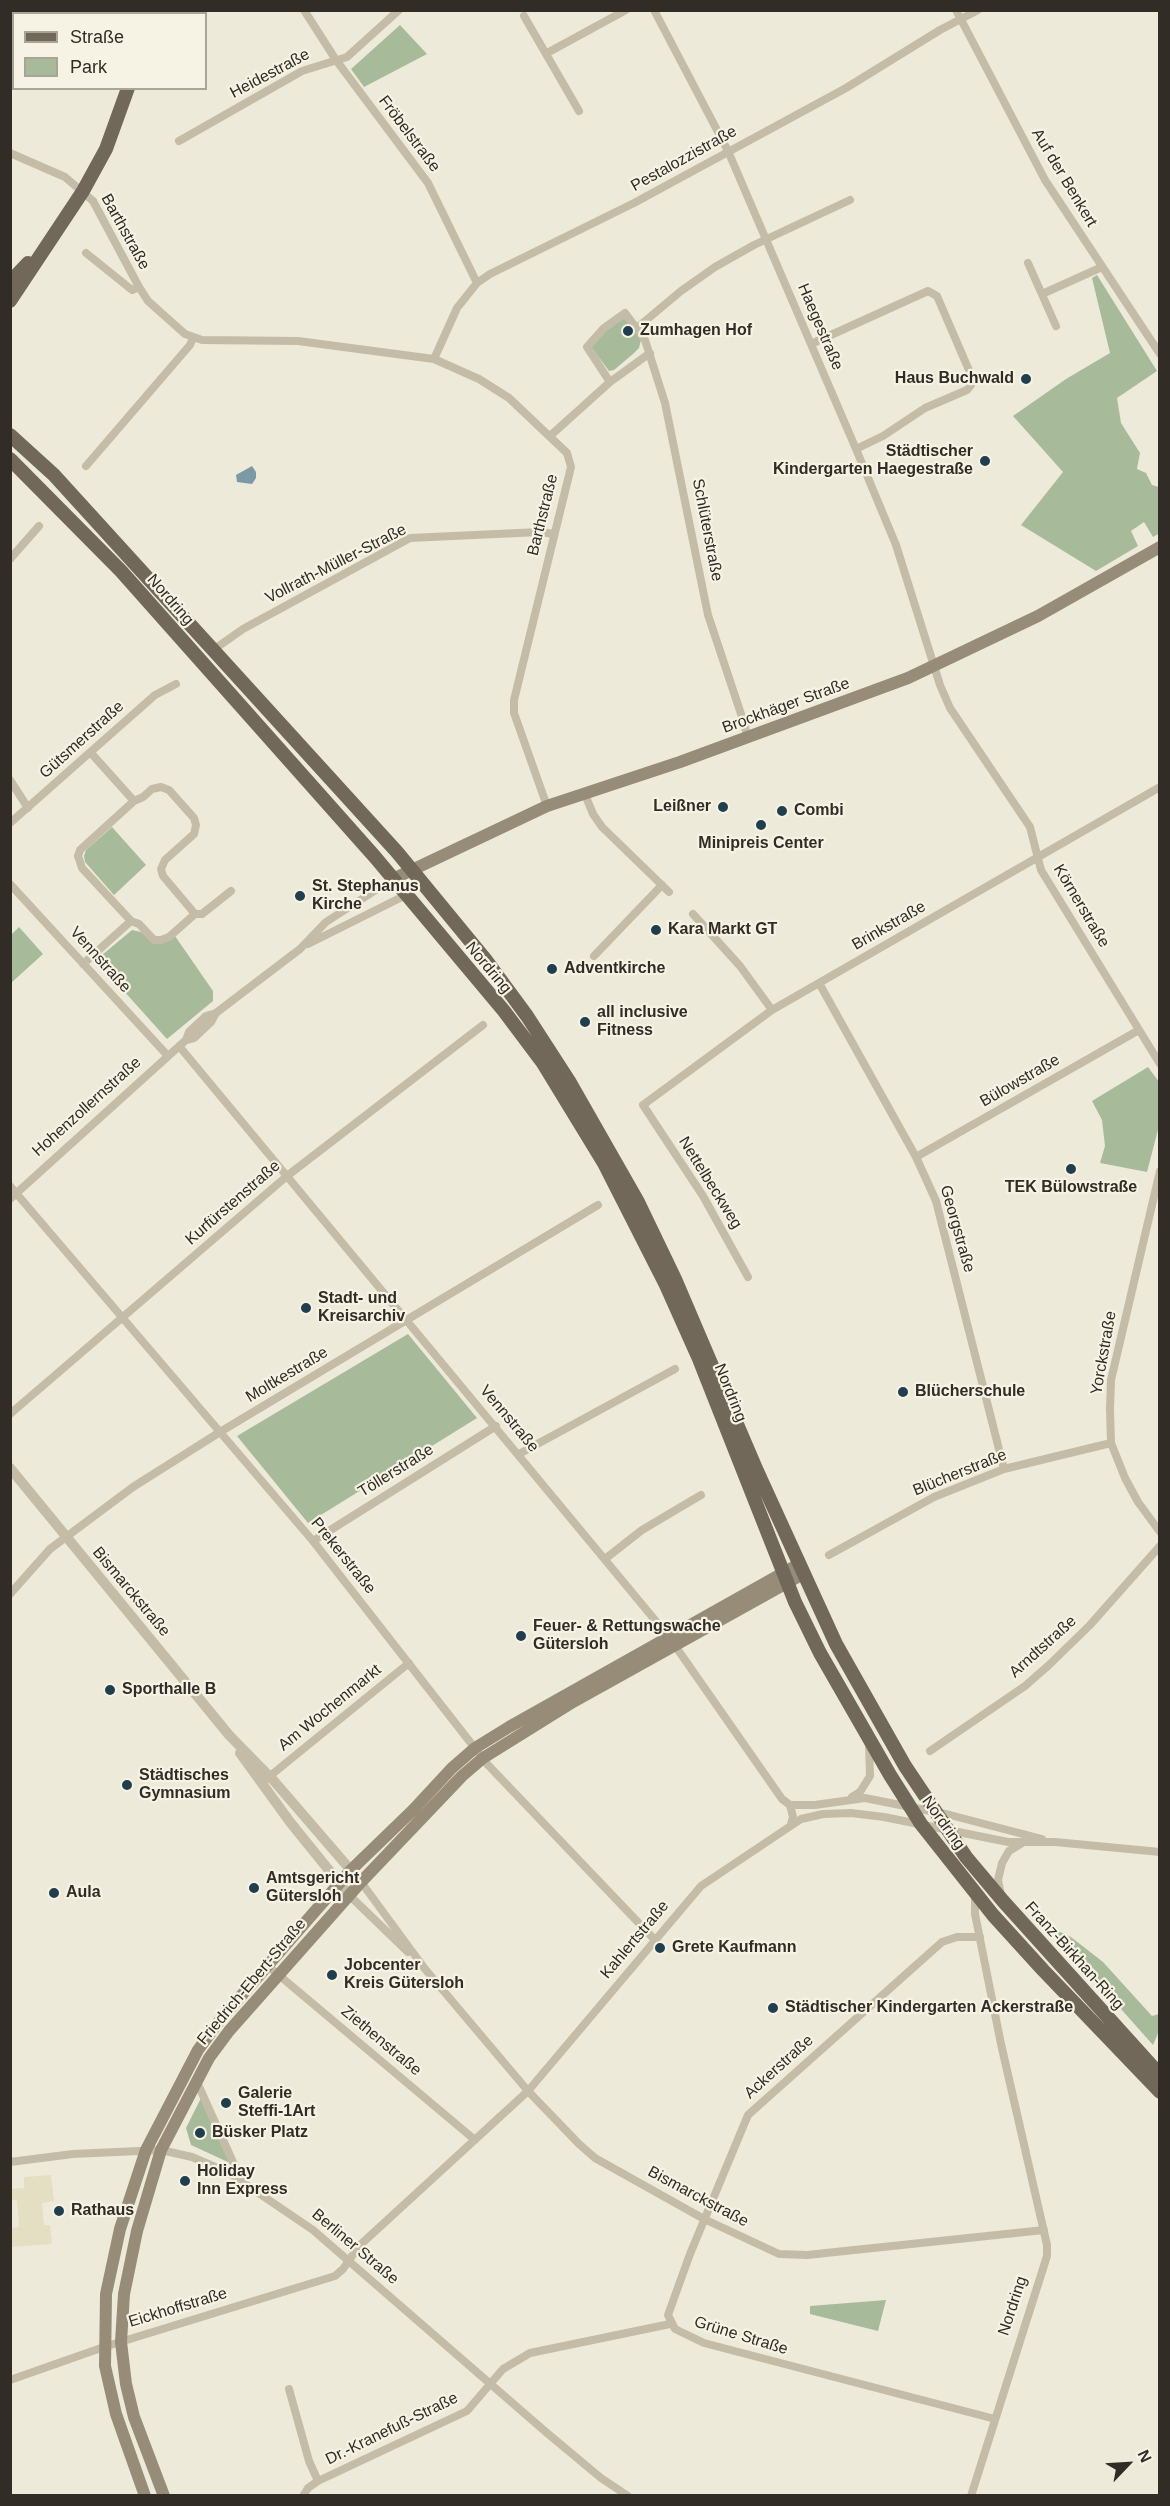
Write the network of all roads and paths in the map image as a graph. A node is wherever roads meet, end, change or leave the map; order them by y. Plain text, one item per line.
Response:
1 (304, 10) edge
2 (399, 10) edge
3 (626, 10) edge
4 (654, 10) edge
5 (956, 10) edge
6 (978, 10) edge
7 (524, 16) dead end
8 (960, 20) junction
9 (547, 52) junction
10 (336, 60) junction
11 (127, 90) edge
12 (579, 111) dead end
13 (179, 141) dead end
14 (728, 151) junction
15 (10, 153) edge
16 (83, 191) junction
17 (850, 200) dead end
18 (58, 230) junction
19 (766, 240) junction
20 (86, 253) dead end
21 (1028, 263) dead end
22 (1102, 267) junction
23 (10, 282) edge
24 (477, 283) junction
25 (139, 287) junction
26 (1042, 294) junction
27 (10, 301) edge
28 (1056, 326) dead end
29 (638, 327) junction
30 (193, 338) junction
31 (811, 344) junction
32 (650, 353) junction
33 (1160, 354) edge
34 (434, 359) junction
35 (610, 382) junction
36 (10, 435) edge
37 (550, 436) junction
38 (856, 449) junction
39 (10, 459) edge
40 (86, 466) dead end
41 (39, 526) dead end
42 (554, 534) junction
43 (1160, 547) edge
44 (10, 559) edge
45 (213, 650) junction
46 (934, 666) junction
47 (176, 684) dead end
48 (747, 738) junction
49 (91, 753) junction
50 (10, 780) edge
51 (1160, 787) edge
52 (584, 792) junction
53 (134, 801) junction
54 (547, 806) junction
55 (28, 808) junction
56 (10, 823) edge
57 (1037, 856) junction
58 (412, 869) junction
59 (393, 879) junction
60 (10, 884) edge
61 (662, 885) junction
62 (426, 886) junction
63 (231, 891) dead end
64 (669, 892) dead end
65 (406, 896) junction
66 (195, 914) junction
67 (693, 914) dead end
68 (131, 921) junction
69 (300, 948) junction
70 (594, 956) dead end
71 (83, 964) junction
72 (819, 983) junction
73 (772, 1010) junction
74 (483, 1024) dead end
75 (1139, 1030) junction
76 (183, 1043) junction
77 (168, 1056) junction
78 (1160, 1064) edge
79 (643, 1105) joint
80 (916, 1157) junction
81 (1160, 1170) edge
82 (287, 1176) junction
83 (13, 1193) edge
84 (598, 1205) dead end
85 (748, 1277) dead end
86 (123, 1317) junction
87 (407, 1322) junction
88 (675, 1369) dead end
89 (10, 1414) edge
90 (496, 1426) junction
91 (220, 1432) junction
92 (1112, 1443) junction
93 (519, 1454) junction
94 (10, 1468) edge
95 (1004, 1469) junction
96 (701, 1495) dead end
97 (1160, 1532) edge
98 (65, 1536) junction
99 (313, 1541) junction
100 (1160, 1546) edge
101 (829, 1555) dead end
102 (605, 1559) junction
103 (801, 1569) junction
104 (784, 1578) junction
105 (10, 1594) edge
106 (672, 1641) junction
107 (412, 1666) junction
108 (868, 1736) junction
109 (930, 1751) dead end
110 (479, 1753) junction
111 (265, 1780) junction
112 (849, 1799) junction
113 (790, 1804) junction
114 (909, 1806) junction
115 (934, 1812) junction
116 (791, 1824) junction
117 (921, 1824) junction
118 (945, 1828) junction
119 (1055, 1842) junction
120 (1024, 1843) junction
121 (1160, 1852) edge
122 (966, 1857) joint
123 (351, 1870) junction
124 (361, 1882) junction
125 (339, 1884) junction
126 (975, 1893) junction
127 (349, 1895) junction
128 (1003, 1901) junction
129 (980, 1937) junction
130 (655, 1940) junction
131 (268, 1966) junction
132 (425, 1969) junction
133 (278, 1974) junction
134 (1160, 2075) edge
135 (196, 2080) junction
136 (528, 2091) junction
137 (1160, 2092) edge
138 (475, 2140) junction
139 (146, 2150) junction
140 (161, 2150) junction
141 (10, 2162) edge
142 (241, 2180) junction
143 (704, 2219) junction
144 (1044, 2230) junction
145 (349, 2260) junction
146 (670, 2324) junction
147 (121, 2342) junction
148 (104, 2346) junction
149 (10, 2380) edge
150 (489, 2384) junction
151 (289, 2389) dead end
152 (995, 2419) junction
153 (318, 2481) junction
154 (145, 2496) edge
155 (164, 2496) edge
156 (303, 2496) edge
157 (627, 2496) edge
158 (971, 2496) edge

1 - 10 street, Fröbelstraße
2 - 10 street, Heidestraße
3 - 9 street
4 - 14 street, Haegestraße
5 - 8 street, Auf der Benkert
6 - 8 street, Pestalozzistraße
7 - 9 street
8 - 14 street, Pestalozzistraße
8 - 22 street, Auf der Benkert
9 - 12 street
10 - 13 street, Heidestraße
10 - 24 street, Fröbelstraße
11 - 16 main road
14 - 19 street, Haegestraße
14 - 24 street, Pestalozzistraße
15 - 16 street, Barthstraße
16 - 18 main road
16 - 25 street, Barthstraße
17 - 19 street
18 - 23 main road
18 - 27 main road
19 - 29 street
19 - 31 street, Haegestraße
20 - 25 street, Barthstraße
21 - 26 street
22 - 26 street
22 - 33 street, Auf der Benkert
24 - 34 street, Pestalozzistraße
25 - 30 street, Barthstraße
26 - 28 street
29 - 32 street, Schlüterstraße
29 - 35 street
30 - 34 street, Barthstraße
30 - 40 street
31 - 38 street, Haegestraße
31 - 38 street
32 - 35 street
32 - 48 street, Schlüterstraße
34 - 37 street, Barthstraße
35 - 37 street
36 - 45 main road, Nordring
37 - 42 street, Barthstraße
38 - 46 street, Haegestraße
39 - 59 main road, Nordring
41 - 44 street
42 - 45 street, Vollrath-Müller-Straße
42 - 54 street, Barthstraße
43 - 46 main road, Brockhäger Straße
45 - 58 main road, Nordring
46 - 48 main road, Brockhäger Straße
46 - 57 street, Körnerstraße
47 - 49 street, Gütsmerstraße
48 - 52 main road, Brockhäger Straße
49 - 53 street
49 - 55 street, Gütsmerstraße
50 - 55 street
51 - 57 street, Brinkstraße
52 - 54 main road, Brockhäger Straße
52 - 61 street
53 - 66 street
53 - 68 street
54 - 58 main road, Brockhäger Straße
55 - 56 street, Gütsmerstraße
57 - 72 street, Brinkstraße
57 - 75 street, Körnerstraße
58 - 59 main road, Hohenzollernstraße
58 - 62 main road, Nordring
59 - 65 main road, Nordring
59 - 69 street, Hohenzollernstraße
60 - 71 street, Vennstraße
61 - 64 street
61 - 70 street
62 - 65 main road
62 - 103 main road, Nordring
63 - 66 street
65 - 69 street, Hohenzollernstraße
65 - 104 main road, Nordring
66 - 68 street
67 - 73 street
68 - 71 street
69 - 76 street, Hohenzollernstraße
71 - 77 street, Vennstraße
72 - 73 street, Brinkstraße
72 - 80 street, Georgstraße
73 - 79 street, Brinkstraße
74 - 82 street, Kurfürstenstraße
75 - 78 street, Körnerstraße
75 - 80 street, Bülowstraße
76 - 77 street, Hohenzollernstraße
76 - 82 street, Vennstraße
77 - 83 street, Hohenzollernstraße
79 - 85 street, Nettelbeckweg
80 - 95 street, Georgstraße
81 - 92 street, Yorckstraße
82 - 86 street, Kurfürstenstraße
82 - 87 street, Vennstraße
83 - 86 street, Prekerstraße
84 - 87 street, Moltkestraße
86 - 89 street, Kurfürstenstraße
86 - 91 street, Prekerstraße
87 - 90 street, Vennstraße
87 - 91 street, Moltkestraße
88 - 93 street
90 - 93 street, Vennstraße
90 - 99 street, Töllerstraße
91 - 98 street, Moltkestraße
91 - 99 street, Prekerstraße
92 - 95 street, Blücherstraße
92 - 97 street, Yorckstraße
93 - 102 street, Vennstraße
94 - 98 street, Bismarckstraße
95 - 101 street, Blücherstraße
96 - 102 street
98 - 105 street, Moltkestraße
98 - 111 street, Bismarckstraße
99 - 107 street, Prekerstraße
100 - 109 street, Arndtstraße
102 - 106 street, Vennstraße
103 - 104 main road, Friedrich-Ebert-Straße
103 - 115 main road, Nordring
104 - 106 main road, Friedrich-Ebert-Straße
104 - 108 main road, Nordring
106 - 110 main road, Friedrich-Ebert-Straße
106 - 113 street, Vennstraße
107 - 110 street, Prekerstraße
107 - 111 street, Am Wochenmarkt
108 - 112 street
108 - 114 main road, Nordring
110 - 123 main road, Friedrich-Ebert-Straße
110 - 124 main road, Friedrich-Ebert-Straße
110 - 130 street, Prekerstraße
111 - 123 street, Bismarckstraße
111 - 125 street, Bismarckstraße
112 - 113 street, Kahlertstraße
112 - 114 street, Kahlertstraße
113 - 116 street
114 - 115 street, Kahlertstraße
114 - 117 main road, Nordring
115 - 118 main road, Nordring
115 - 119 street, Kahlertstraße
116 - 117 street, Kahlertstraße
116 - 130 street, Kahlertstraße
117 - 118 street, Kahlertstraße
117 - 126 main road, Nordring
118 - 120 street, Kahlertstraße
118 - 122 main road, Nordring
119 - 120 street, Kahlertstraße
119 - 121 street, Kahlertstraße
120 - 128 street
122 - 128 main road, Franz-Birkhan-Ring
123 - 124 street, Bismarckstraße
123 - 125 main road, Friedrich-Ebert-Straße
124 - 127 main road, Friedrich-Ebert-Straße
124 - 132 street, Bismarckstraße
125 - 127 street, Bismarckstraße
125 - 131 main road, Friedrich-Ebert-Straße
126 - 129 street, Nordring
126 - 137 main road, Franz-Birkhan-Ring
127 - 132 street, Bismarckstraße
127 - 133 main road, Friedrich-Ebert-Straße
128 - 134 main road, Franz-Birkhan-Ring
129 - 143 street, Ackerstraße
129 - 144 street, Nordring
130 - 136 street, Kahlertstraße
131 - 133 street, Ziethenstraße
131 - 139 main road, Friedrich-Ebert-Straße
132 - 136 street, Bismarckstraße
133 - 135 main road, Friedrich-Ebert-Straße
133 - 138 street, Ziethenstraße
135 - 140 main road, Friedrich-Ebert-Straße
135 - 142 street
136 - 138 street, Kahlertstraße
136 - 143 street, Bismarckstraße
138 - 145 street, Kahlertstraße
139 - 140 street, Berliner Straße
139 - 141 street, Berliner Straße
139 - 148 main road, Friedrich-Ebert-Straße
140 - 142 street, Berliner Straße
140 - 147 main road, Friedrich-Ebert-Straße
142 - 145 street, Berliner Straße
143 - 144 street, Bismarckstraße
143 - 146 street, Ackerstraße
144 - 152 street, Nordring
145 - 147 street, Eickhoffstraße
145 - 150 street, Berliner Straße
146 - 150 street, Grüne Straße
146 - 152 street, Grüne Straße
147 - 148 street, Eickhoffstraße
147 - 155 main road, Friedrich-Ebert-Straße
148 - 149 street, Eickhoffstraße
148 - 154 main road, Friedrich-Ebert-Straße
150 - 153 street, Dr.-Kranefuß-Straße
150 - 157 street, Berliner Straße
151 - 153 street
152 - 158 street, Nordring
153 - 156 street, Dr.-Kranefuß-Straße

